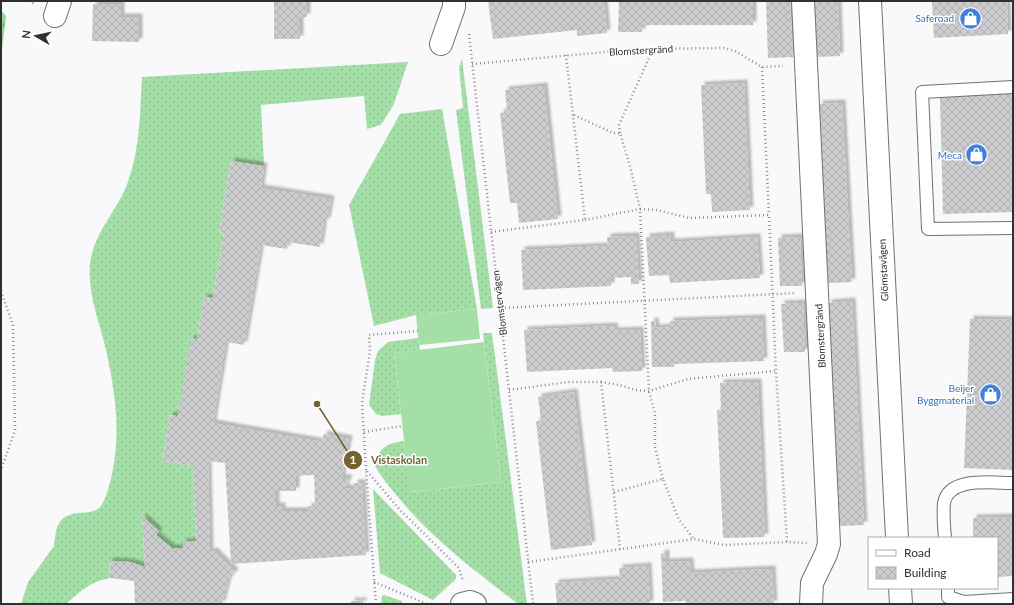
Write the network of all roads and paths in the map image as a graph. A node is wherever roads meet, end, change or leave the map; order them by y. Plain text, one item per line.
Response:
1 (454, 1) edge
2 (803, 1) edge
3 (870, 1) edge
4 (469, 32) dead end
5 (442, 44) dead end
6 (653, 48) junction
7 (566, 55) junction
8 (472, 64) junction
9 (806, 66) junction
10 (762, 67) junction
11 (1013, 87) edge
12 (574, 115) junction
13 (620, 133) junction
14 (640, 209) junction
15 (769, 215) junction
16 (585, 220) junction
17 (1013, 228) edge
18 (491, 232) junction
19 (1, 291) edge
20 (818, 292) junction
21 (773, 293) junction
22 (645, 300) junction
23 (501, 308) junction
24 (418, 331) dead end
25 (776, 371) junction
26 (601, 382) junction
27 (509, 390) junction
28 (649, 391) junction
29 (403, 426) dead end
30 (364, 432) junction
31 (1, 470) edge
32 (366, 470) junction
33 (663, 479) junction
34 (1013, 483) edge
35 (614, 492) junction
36 (898, 537) edge
37 (945, 537) edge
38 (694, 539) junction
39 (786, 542) junction
40 (829, 544) junction
41 (620, 549) junction
42 (528, 562) junction
43 (374, 582) junction
44 (900, 589) edge
45 (948, 589) edge
46 (1013, 599) edge
47 (469, 603) edge
48 (376, 604) edge
49 (427, 604) edge
50 (533, 604) edge
51 (811, 604) edge
52 (901, 604) edge

1 - 5 street
2 - 9 street, Blomstergränd
3 - 36 street, Glömstavägen
4 - 8 path, Blomstervägen
6 - 7 path, Blomstergränd
6 - 10 path, Blomstergränd
6 - 13 path
7 - 8 path, Blomstergränd
7 - 12 path
8 - 18 path, Blomstervägen
9 - 10 path
9 - 20 street, Blomstergränd
10 - 15 path
11 - 17 lane
12 - 13 path
12 - 16 path
13 - 14 path
14 - 15 path
14 - 16 path
14 - 22 path
15 - 21 path
16 - 18 path
18 - 23 path, Blomstervägen
19 - 31 path
20 - 21 path
20 - 40 street, Blomstergränd
21 - 22 path
21 - 25 path
22 - 23 path
22 - 28 path
23 - 27 path, Blomstervägen
24 - 30 path
25 - 28 path
25 - 39 path
26 - 27 path
26 - 28 path
26 - 35 path
27 - 42 path, Blomstervägen
28 - 33 path
29 - 30 path
30 - 32 path
32 - 43 path
32 - 47 path
33 - 35 path
33 - 38 path
34 - 37 lane
35 - 41 path
38 - 39 path
38 - 41 path
39 - 40 path
40 - 51 street, Blomstergränd
41 - 42 path
42 - 50 path, Blomstervägen
43 - 48 path
43 - 49 path
44 - 52 street
45 - 46 lane

